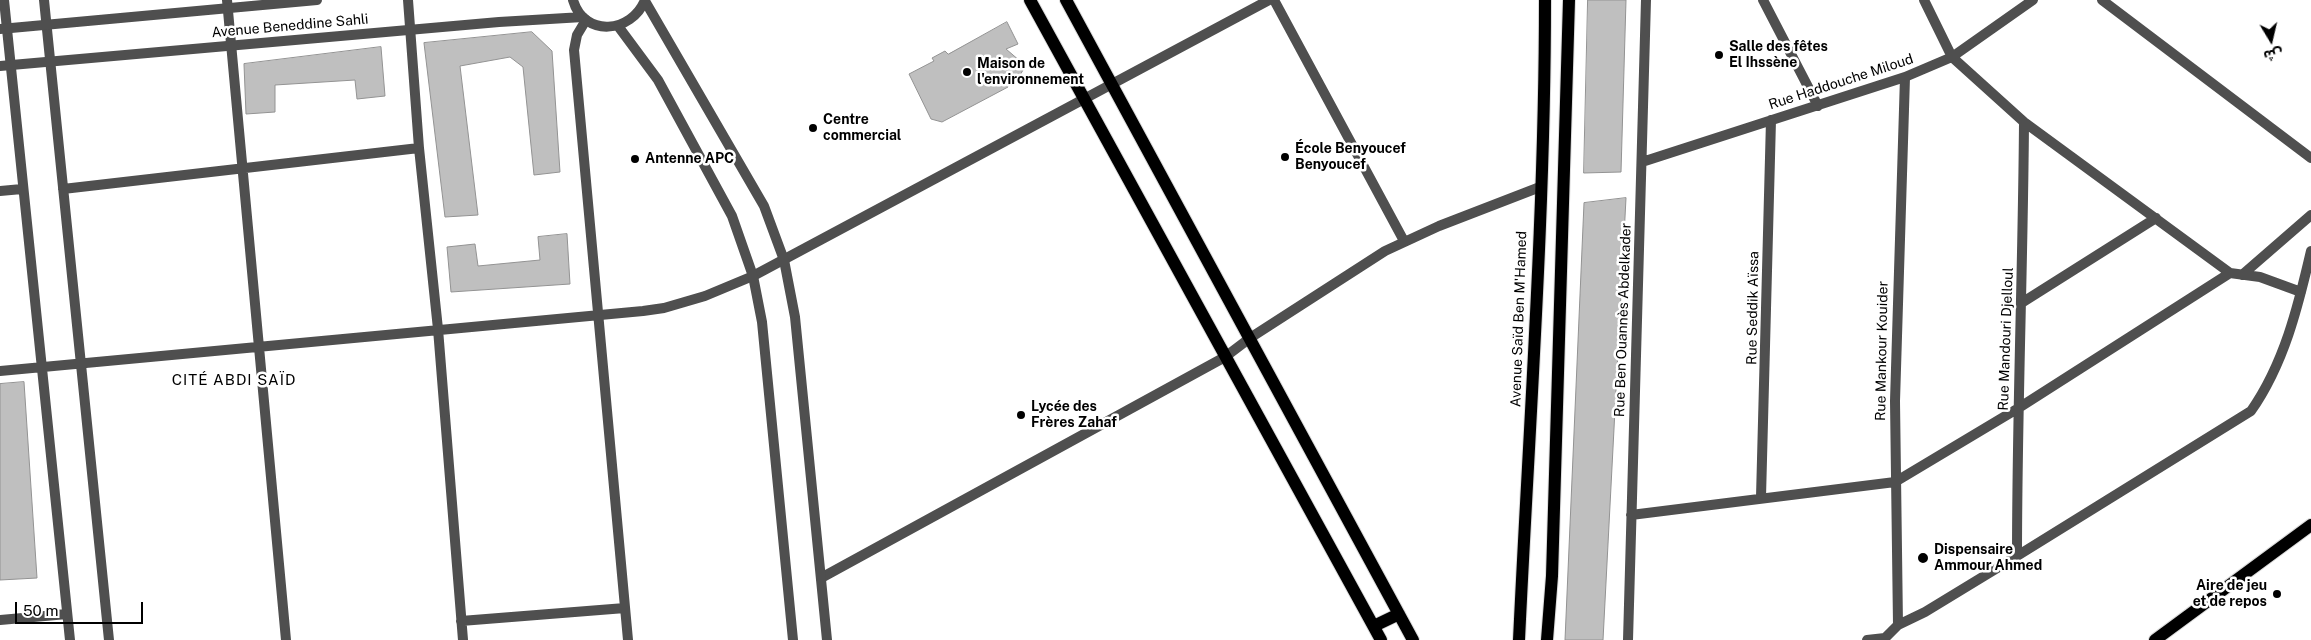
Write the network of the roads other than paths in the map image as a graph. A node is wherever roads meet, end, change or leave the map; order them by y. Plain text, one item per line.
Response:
1 (4, 0) edge
2 (44, 0) edge
3 (318, 0) edge
4 (408, 0) edge
5 (573, 0) edge
6 (645, 0) edge
7 (1030, 0) edge
8 (1066, 0) edge
9 (1269, 0) edge
10 (1274, 0) edge
11 (1545, 0) edge
12 (1569, 0) edge
13 (1646, 0) edge
14 (1763, 0) edge
15 (1924, 0) edge
16 (2033, 0) edge
17 (2102, 0) edge
18 (227, 4) edge
19 (585, 19) junction
20 (46, 24) junction
21 (618, 26) junction
22 (3, 28) edge
23 (410, 30) junction
24 (231, 45) junction
25 (1952, 57) junction
26 (50, 60) junction
27 (5, 65) edge
28 (1905, 78) junction
29 (1112, 82) junction
30 (1082, 98) junction
31 (1818, 106) junction
32 (1771, 120) junction
33 (2024, 122) junction
34 (419, 148) junction
35 (2311, 158) edge
36 (1642, 162) junction
37 (244, 168) junction
38 (1540, 187) junction
39 (22, 189) junction
40 (63, 189) junction
41 (0, 191) edge
42 (2311, 215) edge
43 (2156, 218) junction
44 (1404, 241) junction
45 (2311, 251) edge
46 (784, 260) junction
47 (2230, 274) junction
48 (2242, 275) junction
49 (753, 276) junction
50 (2301, 292) junction
51 (2023, 302) junction
52 (598, 315) junction
53 (438, 330) junction
54 (1250, 338) junction
55 (258, 346) junction
56 (1225, 357) junction
57 (81, 364) junction
58 (42, 367) junction
59 (0, 371) edge
60 (2017, 408) junction
61 (1895, 482) junction
62 (1762, 497) junction
63 (1631, 515) junction
64 (2311, 525) edge
65 (2017, 556) junction
66 (820, 578) junction
67 (624, 608) junction
68 (67, 614) junction
69 (1399, 614) junction
70 (0, 620) edge
71 (462, 621) junction
72 (1898, 625) junction
73 (1374, 626) junction
74 (1884, 639) edge
75 (70, 640) edge
76 (109, 640) edge
77 (286, 640) edge
78 (463, 640) edge
79 (628, 640) edge
80 (793, 640) edge
81 (827, 640) edge
82 (1381, 640) edge
83 (1413, 640) edge
84 (1519, 640) edge
85 (1547, 640) edge
86 (1628, 640) edge
87 (1867, 640) edge
88 (2155, 640) edge

1 - 22 street
2 - 20 street
3 - 18 street, Avenue Beneddine Sahli
4 - 23 street
5 - 19 street
6 - 21 street
6 - 46 street
7 - 30 main road
8 - 29 main road
9 - 29 street
10 - 44 street
11 - 38 main road, Avenue Saïd Ben M'Hamed
12 - 85 main road
13 - 36 street, Rue Ben Ouannès Abdelkader
14 - 31 street
15 - 25 street
16 - 25 street, Rue Haddouche Miloud
17 - 35 street
18 - 20 street, Avenue Beneddine Sahli
18 - 24 street
19 - 21 street, Avenue Beneddine Sahli
19 - 23 street, Avenue Beneddine Sahli
19 - 52 street
20 - 22 street, Avenue Beneddine Sahli
20 - 26 street
21 - 49 street
22 - 27 street
23 - 24 street, Avenue Beneddine Sahli
23 - 34 street
24 - 26 street, Avenue Beneddine Sahli
24 - 37 street
25 - 28 street, Rue Haddouche Miloud
25 - 33 street
26 - 27 street, Avenue Beneddine Sahli
26 - 40 street
27 - 39 street
28 - 31 street, Rue Haddouche Miloud
28 - 61 street, Rue Mankour Kouider
29 - 30 street
29 - 54 main road
30 - 46 street
30 - 56 main road
31 - 32 street, Rue Haddouche Miloud
32 - 36 street, Rue Haddouche Miloud
32 - 62 street, Rue Seddik Aïssa
33 - 43 street
33 - 51 street, Rue Mandouri Djelloul
34 - 37 street
34 - 53 street
36 - 63 street, Rue Ben Ouannès Abdelkader
37 - 40 street
37 - 55 street
38 - 44 street
38 - 84 main road, Avenue Saïd Ben M'Hamed
39 - 41 street
39 - 58 street
40 - 57 street
42 - 48 street
43 - 47 street
43 - 51 street
44 - 54 street
45 - 50 street
46 - 49 street
46 - 66 street
47 - 48 street
47 - 60 street
48 - 50 street
49 - 52 street
49 - 80 street
50 - 65 street
51 - 60 street, Rue Mandouri Djelloul
52 - 53 street
52 - 67 street
53 - 55 street
53 - 71 street
54 - 56 street
54 - 69 main road
55 - 57 street
55 - 77 street
56 - 66 street
56 - 73 main road
57 - 58 street
57 - 76 street
58 - 59 street
58 - 68 street
60 - 61 street
60 - 65 street, Rue Mandouri Djelloul
61 - 62 street
61 - 72 street, Rue Mankour Kouider
62 - 63 street
63 - 86 street, Rue Ben Ouannès Abdelkader
64 - 88 main road
65 - 72 street
66 - 81 street
67 - 71 street
67 - 79 street
68 - 70 street
68 - 75 street
69 - 73 main road
69 - 83 main road
71 - 78 street
72 - 74 street
73 - 82 main road
74 - 87 street

